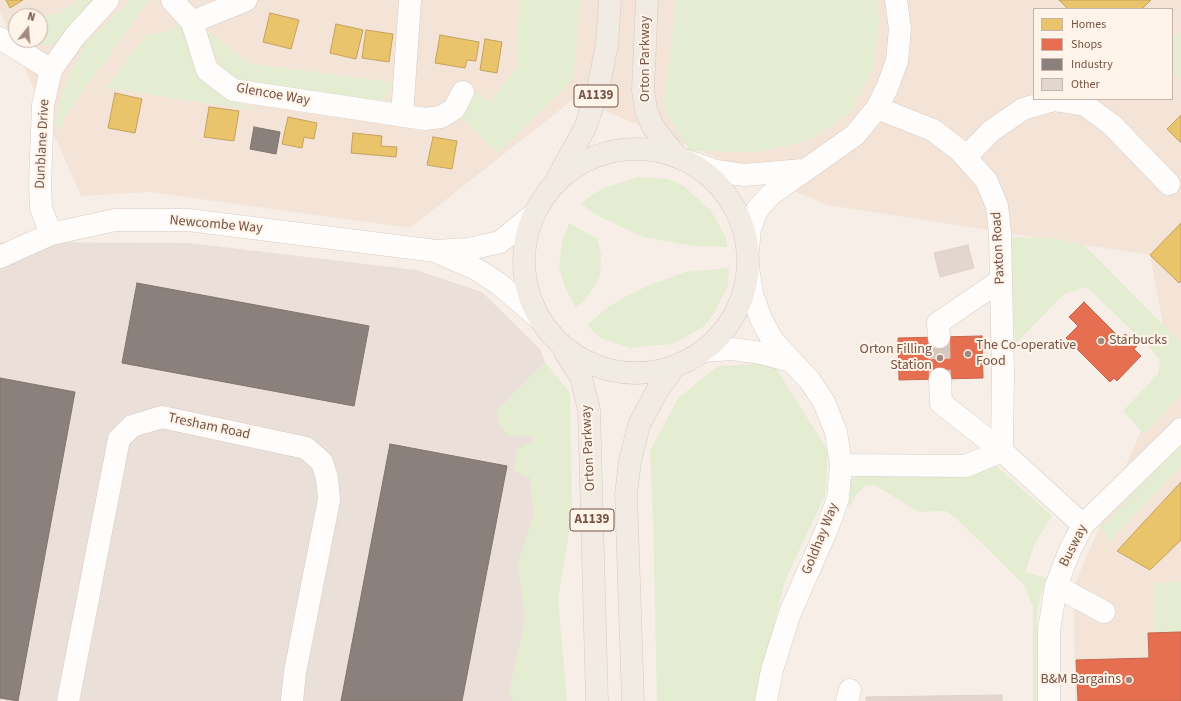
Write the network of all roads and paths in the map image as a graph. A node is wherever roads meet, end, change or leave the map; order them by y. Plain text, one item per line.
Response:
1 (108, 0) edge
2 (172, 0) edge
3 (246, 0) edge
4 (410, 0) edge
5 (610, 0) edge
6 (647, 0) edge
7 (896, 0) edge
8 (192, 22) junction
9 (0, 38) edge
10 (51, 70) junction
11 (463, 92) dead end
12 (877, 108) junction
13 (402, 116) junction
14 (966, 157) junction
15 (683, 159) junction
16 (804, 170) junction
17 (555, 183) junction
18 (1169, 184) dead end
19 (534, 214) junction
20 (51, 234) junction
21 (436, 251) junction
22 (0, 258) edge
23 (748, 259) junction
24 (1001, 280) junction
25 (539, 318) junction
26 (939, 337) tunnel mouth
27 (561, 345) junction
28 (703, 351) junction
29 (790, 361) junction
30 (675, 366) junction
31 (940, 379) tunnel mouth
32 (1181, 429) edge
33 (1002, 451) junction
34 (841, 465) junction
35 (1083, 524) junction
36 (1056, 586) junction
37 (1104, 612) dead end
38 (68, 701) edge
39 (292, 701) edge
40 (597, 701) edge
41 (633, 701) edge
42 (766, 701) edge
43 (1049, 701) edge

1 - 10 street, Dunblane Drive
2 - 8 street, Glencoe Way
3 - 8 street
4 - 13 street
5 - 17 main road, A1139
6 - 15 main road, Orton Parkway
7 - 12 street, Goldhay Way
8 - 13 street, Glencoe Way
9 - 10 street
10 - 20 street, Dunblane Drive
11 - 13 street, Glencoe Way
12 - 14 street, Paxton Road
12 - 16 street, Goldhay Way
14 - 18 street
14 - 24 street, Paxton Road
15 - 16 street
15 - 17 main road
15 - 23 main road
16 - 23 street, Goldhay Way
17 - 19 main road
19 - 21 street, Newcombe Way
19 - 25 main road
20 - 21 street, Newcombe Way
20 - 22 street, Newcombe Way
21 - 25 street, Newcombe Way
23 - 28 main road
23 - 29 street, Goldhay Way
24 - 26 street
24 - 33 street, Paxton Road
25 - 27 main road
27 - 30 main road
27 - 40 main road, Orton Parkway / A1139
28 - 29 street, Goldhay Way
28 - 30 main road
29 - 34 street, Goldhay Way
30 - 41 main road, A1139
31 - 33 street
32 - 35 street, Busway
33 - 34 street
33 - 35 street
34 - 42 street, Goldhay Way
35 - 36 street, Busway
36 - 37 street
36 - 43 street, Busway
38 - 39 street, Tresham Road

